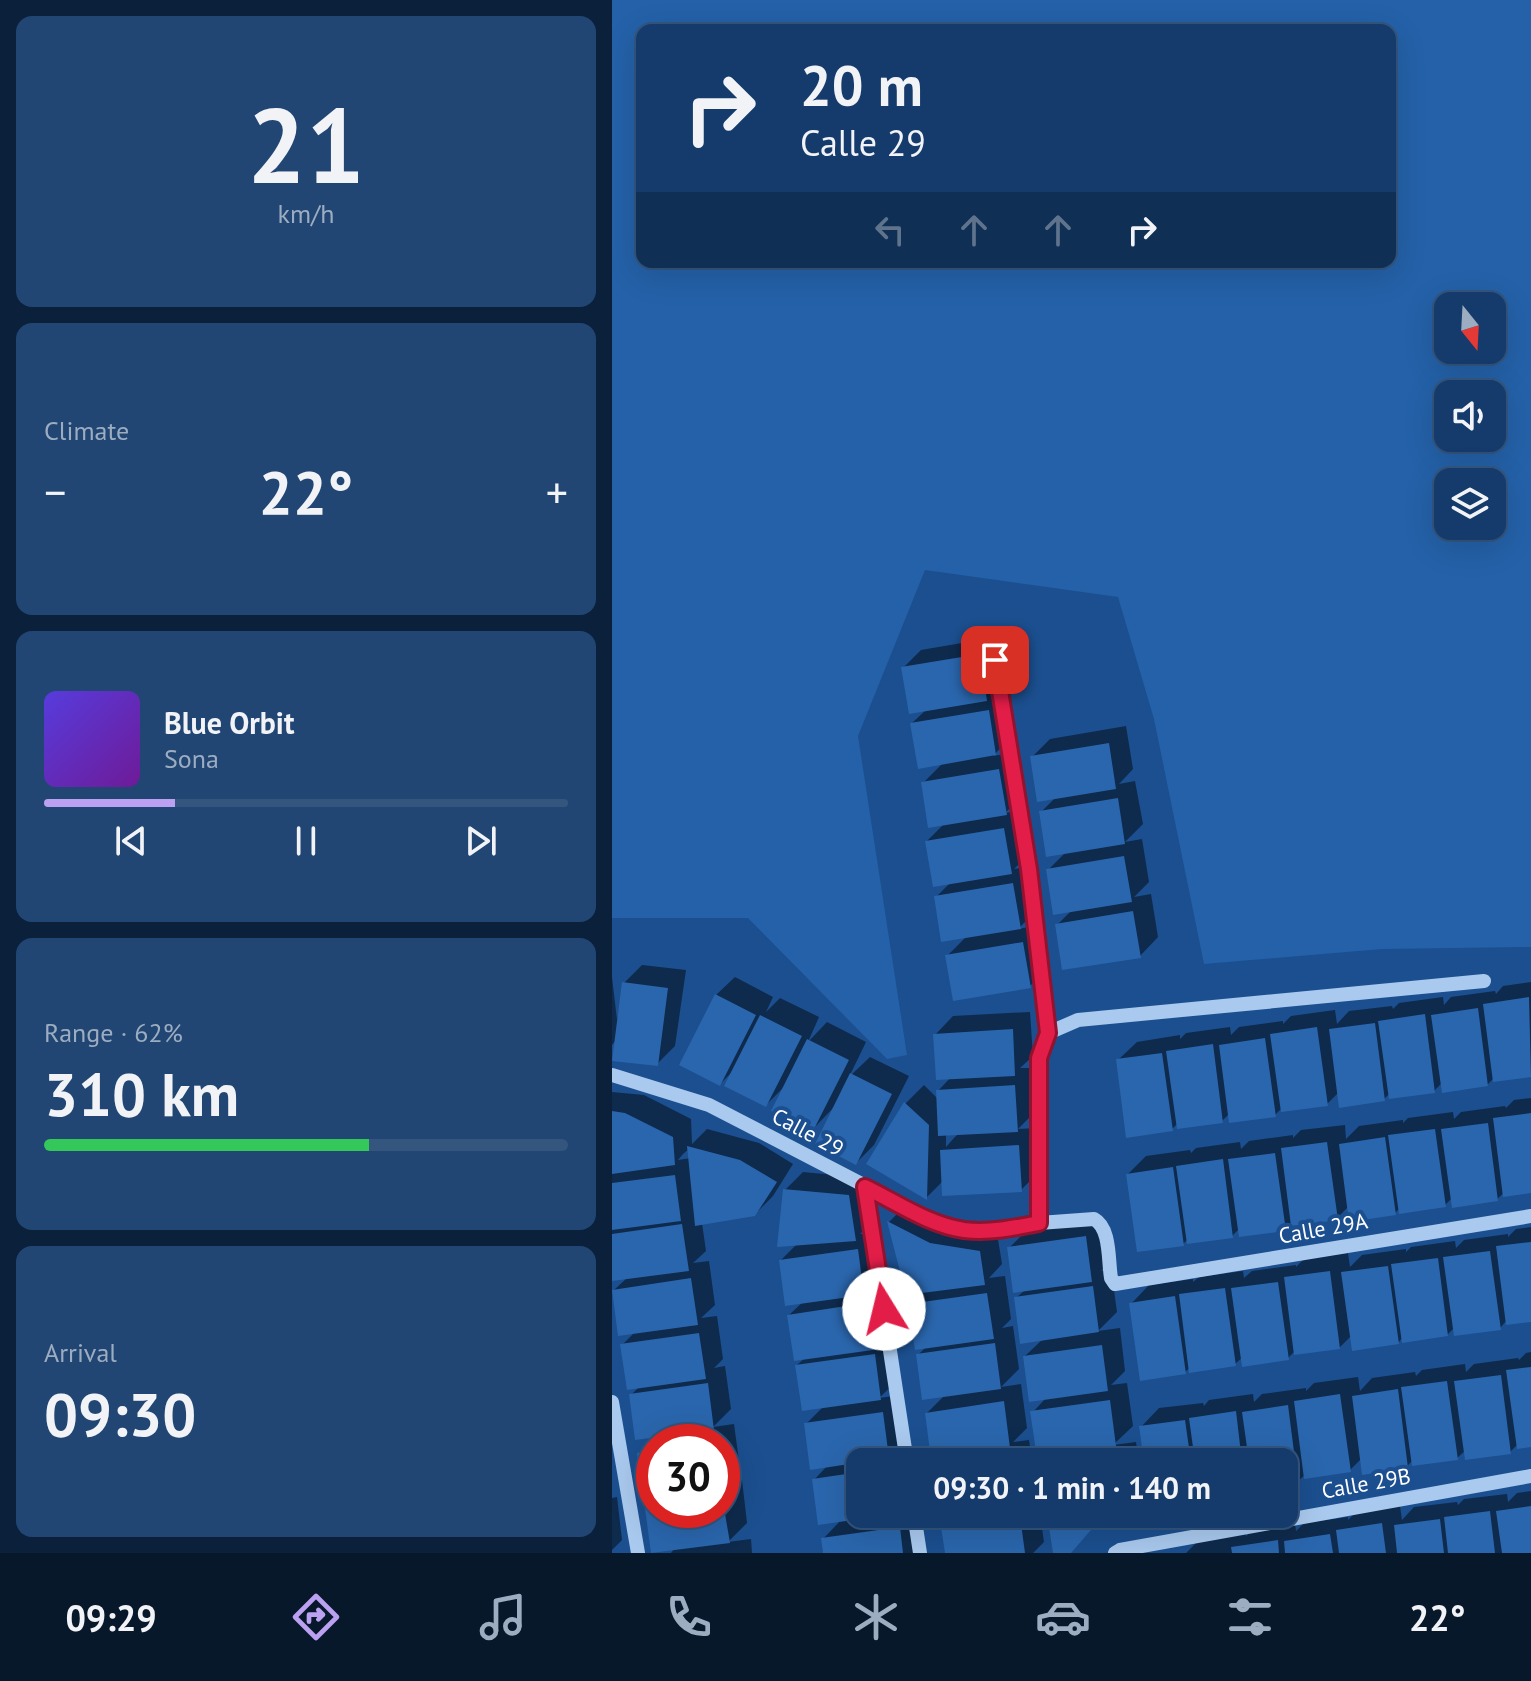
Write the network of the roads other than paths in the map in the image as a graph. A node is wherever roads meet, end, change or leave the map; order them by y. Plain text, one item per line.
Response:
1 (995, 660) dead end
2 (1484, 981) dead end
3 (1048, 1033) junction
4 (612, 1075) edge
5 (865, 1187) junction
6 (1531, 1216) edge
7 (1039, 1223) junction
8 (1122, 1284) joint
9 (612, 1402) edge
10 (905, 1448) edge
11 (1531, 1476) edge
12 (916, 1528) edge
13 (638, 1553) edge
14 (920, 1553) edge
15 (1115, 1553) edge

1 - 3 street
2 - 3 street
3 - 7 street
4 - 5 street, Calle 29
5 - 7 street, Calle 29
5 - 10 street
6 - 8 street, Calle 29A
7 - 8 street, Calle 29
9 - 13 street
11 - 15 street, Calle 29B
12 - 14 street

